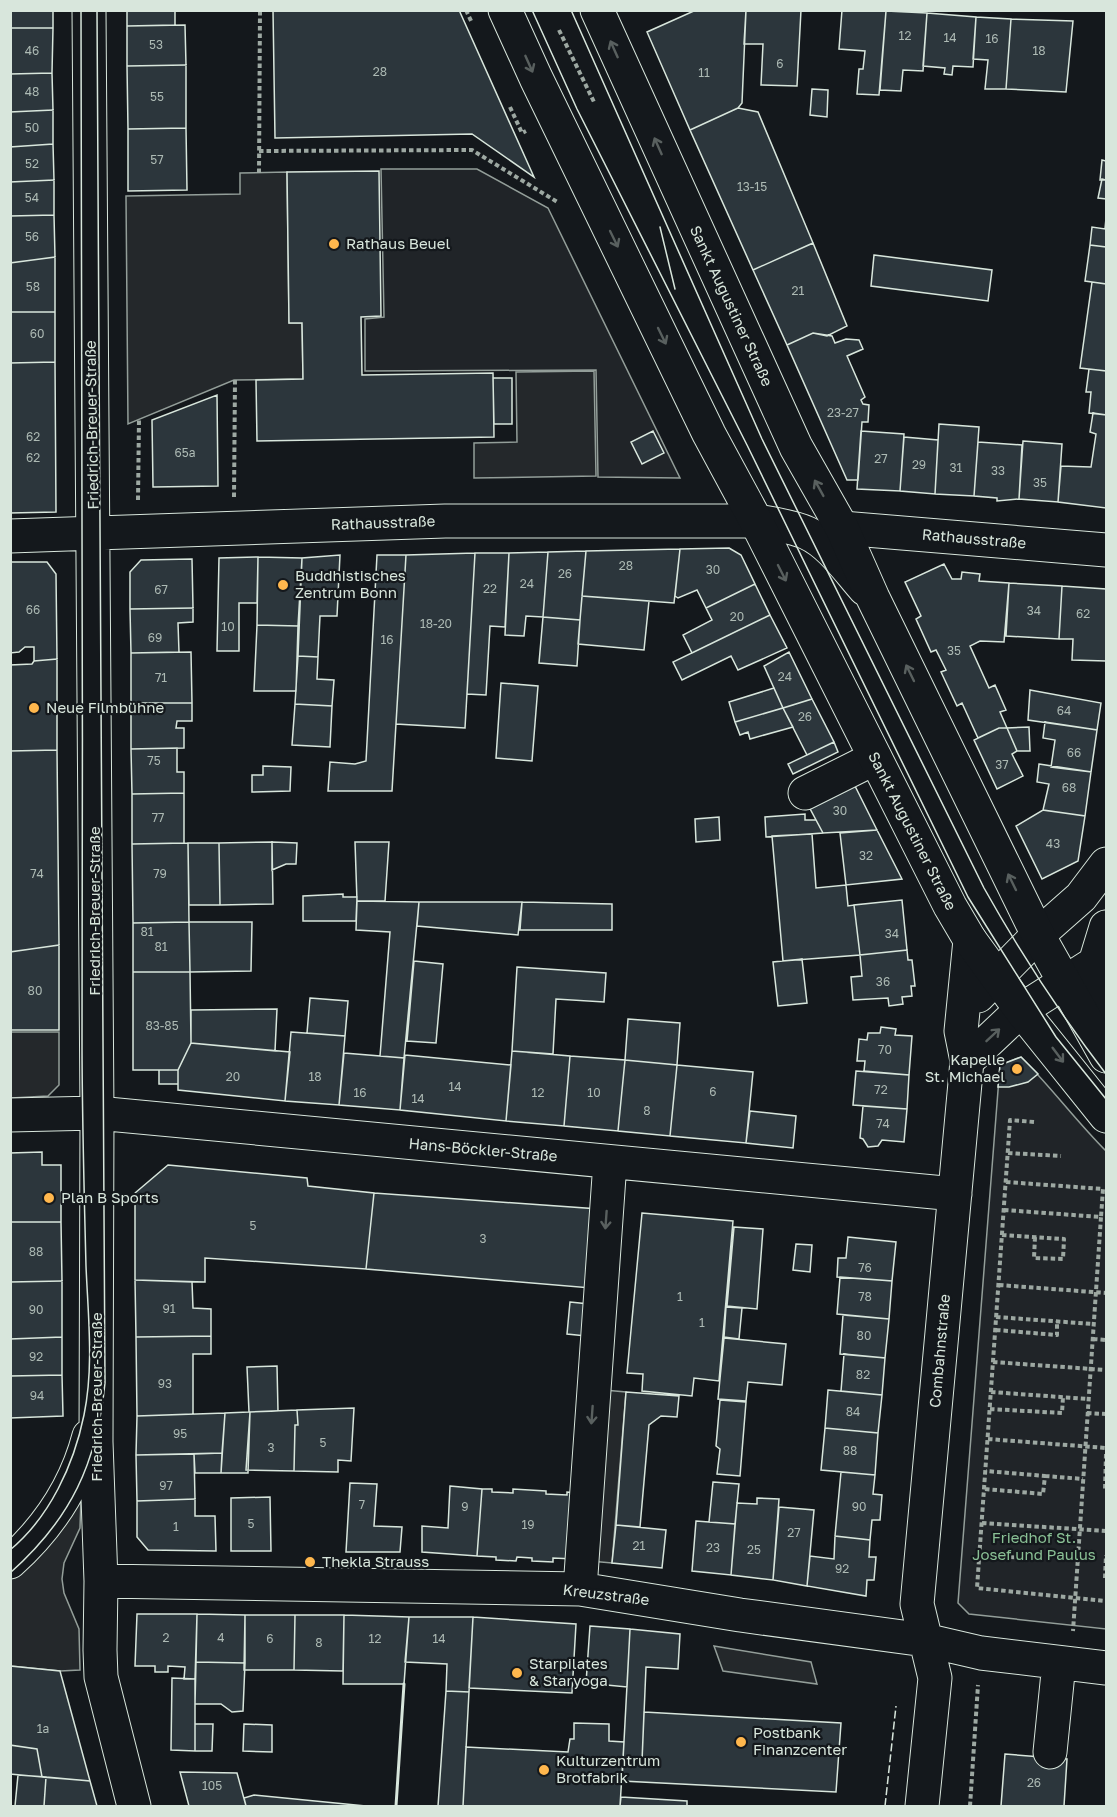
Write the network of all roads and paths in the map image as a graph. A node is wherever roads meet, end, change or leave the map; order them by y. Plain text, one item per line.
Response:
1 (89, 10) edge
2 (260, 10) edge
3 (505, 10) edge
4 (597, 10) edge
5 (559, 30) dead end
6 (594, 102) dead end
7 (259, 151) junction
8 (258, 173) dead end
9 (562, 205) dead end
10 (235, 380) dead end
11 (139, 419) dead end
12 (756, 521) junction
13 (842, 528) junction
14 (234, 529) junction
15 (137, 531) junction
16 (93, 533) junction
17 (10, 536) edge
18 (1107, 550) edge
19 (873, 598) junction
20 (875, 758) junction
21 (805, 793) dead end
22 (1107, 864) edge
23 (1107, 927) edge
24 (1038, 934) junction
25 (970, 940) junction
26 (1095, 963) junction
27 (997, 976) junction
28 (1065, 982) junction
29 (964, 1010) junction
30 (1021, 1010) junction
31 (1101, 1047) edge
32 (967, 1062) junction
33 (97, 1113) junction
34 (10, 1115) edge
35 (1107, 1116) edge
36 (1034, 1122) dead end
37 (1008, 1153) junction
38 (1061, 1156) dead end
39 (610, 1162) junction
40 (1006, 1182) junction
41 (955, 1194) junction
42 (1004, 1210) junction
43 (1101, 1216) junction
44 (1002, 1235) junction
45 (1035, 1237) junction
46 (1098, 1256) junction
47 (1107, 1257) edge
48 (999, 1286) junction
49 (1096, 1292) junction
50 (1107, 1293) edge
51 (996, 1317) junction
52 (1058, 1321) junction
53 (1094, 1324) junction
54 (996, 1330) junction
55 (1093, 1339) junction
56 (1107, 1340) edge
57 (993, 1362) junction
58 (1091, 1369) junction
59 (1107, 1370) edge
60 (991, 1392) junction
61 (1063, 1397) junction
62 (1088, 1399) junction
63 (97, 1406) junction
64 (990, 1409) junction
65 (1087, 1413) junction
66 (1107, 1414) edge
67 (988, 1439) junction
68 (1085, 1447) junction
69 (1107, 1448) edge
70 (1107, 1454) edge
71 (986, 1471) junction
72 (1045, 1476) junction
73 (1083, 1479) junction
74 (985, 1489) junction
75 (1107, 1490) edge
76 (982, 1523) junction
77 (1079, 1530) junction
78 (1107, 1531) edge
79 (980, 1555) junction
80 (1107, 1555) edge
81 (1038, 1559) dead end
82 (10, 1562) edge
83 (1105, 1578) edge
84 (100, 1581) junction
85 (580, 1589) junction
86 (1074, 1598) junction
87 (1107, 1601) edge
88 (925, 1640) junction
89 (981, 1653) junction
90 (1064, 1663) junction
91 (1107, 1668) edge
92 (1050, 1752) dead end
93 (134, 1806) edge
94 (922, 1806) edge
95 (969, 1806) edge

1 - 16 street, Friedrich-Breuer-Straße
2 - 7 path
3 -> 12 street, Sankt Augustiner Straße
13 -> 4 street, Sankt Augustiner Straße
5 - 6 path
7 - 8 path
7 - 9 path
10 - 14 path
11 - 15 path
12 - 14 street, Rathausstraße
12 - 19 street, Sankt Augustiner Straße
12 -> 20 street, Sankt Augustiner Straße
13 - 18 street, Rathausstraße
13 - 19 street, Sankt Augustiner Straße
14 - 15 street, Rathausstraße
15 - 16 street, Rathausstraße
16 - 17 street, Rathausstraße
16 - 33 street, Friedrich-Breuer-Straße
24 -> 19 street, Sankt Augustiner Straße
20 - 21 street
20 - 25 street, Sankt Augustiner Straße
22 - 24 street
23 - 26 street
24 - 27 street
24 - 28 street, Sankt Augustiner Straße
25 - 27 street, Sankt Augustiner Straße
25 - 29 street, Combahnstraße
26 - 28 street
26 - 31 street
27 - 29 street
27 - 30 street, Sankt Augustiner Straße
28 - 30 street
28 - 31 street, Sankt Augustiner Straße
29 - 32 street, Combahnstraße
32 -> 30 street
30 -> 35 street, Sankt Augustiner Straße
32 - 41 street, Combahnstraße
33 - 34 street, Hans-Böckler-Straße
33 - 39 street, Hans-Böckler-Straße
33 - 63 street, Friedrich-Breuer-Straße
36 - 37 path
37 - 38 path
37 - 40 path
39 - 41 street, Hans-Böckler-Straße
39 -> 85 street
40 - 42 path
40 - 43 path
41 - 88 street, Combahnstraße
42 - 43 path
42 - 44 path
43 - 46 path
44 - 45 path
44 - 48 path
45 - 45 path
46 - 47 path
46 - 49 path
48 - 49 path
48 - 51 path
49 - 50 path
49 - 53 path
51 - 52 path
51 - 54 path
52 - 53 path
52 - 54 path
53 - 55 path
54 - 57 path
55 - 56 path
55 - 58 path
57 - 58 path
57 - 60 path
58 - 59 path
58 - 62 path
60 - 61 path
60 - 64 path
61 - 62 path
61 - 64 path
62 - 65 path
63 - 82 street
63 - 84 street, Friedrich-Breuer-Straße
64 - 67 path
65 - 66 path
65 - 68 path
67 - 68 path
67 - 71 path
68 - 69 path
68 - 73 path
70 - 75 path
71 - 72 path
71 - 74 path
72 - 73 path
72 - 74 path
73 - 77 path
74 - 76 path
76 - 77 path
76 - 79 path
77 - 78 path
77 - 86 path
79 - 81 path
79 - 86 path
80 - 83 path
84 - 85 street, Kreuzstraße
84 - 93 street, Friedrich-Breuer-Straße
85 - 88 street, Kreuzstraße
86 - 87 path
86 - 90 path
88 - 89 street, Kreuzstraße
88 - 94 street, Combahnstraße
89 - 90 street, Kreuzstraße
89 - 95 path
90 - 91 street, Kreuzstraße
90 - 92 street

